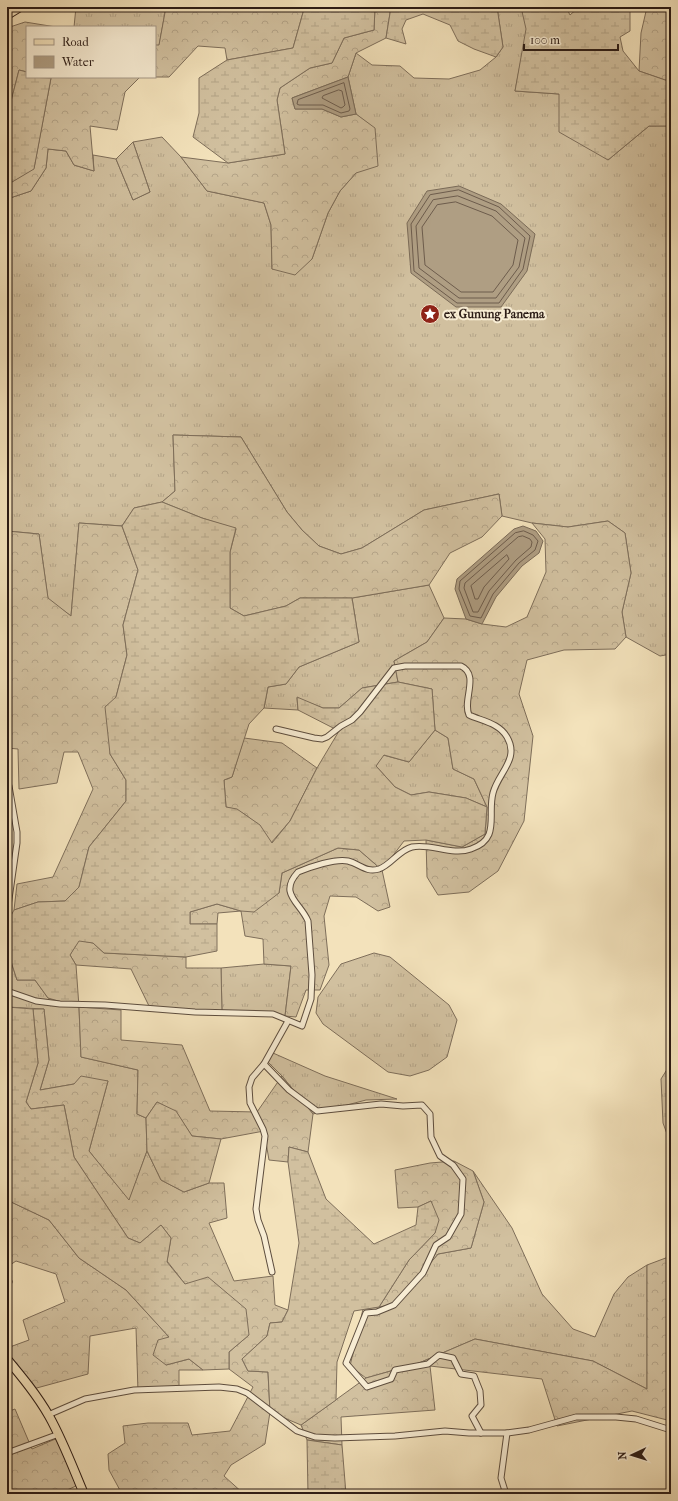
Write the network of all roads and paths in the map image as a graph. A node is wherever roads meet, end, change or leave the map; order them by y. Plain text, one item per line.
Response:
1 (20, 7) edge
2 (7, 15) edge
3 (276, 728) dead end
4 (9, 786) dead end
5 (7, 913) edge
6 (7, 991) edge
7 (288, 1021) junction
8 (264, 1064) junction
9 (272, 1272) dead end
10 (7, 1359) edge
11 (48, 1415) junction
12 (671, 1430) edge
13 (481, 1433) junction
14 (507, 1433) junction
15 (59, 1434) junction
16 (7, 1453) edge
17 (84, 1494) edge
18 (506, 1494) edge

1 - 2 main road
3 - 7 street
4 - 5 street
6 - 7 street
7 - 8 street
8 - 9 street
8 - 13 street
10 - 11 main road
11 - 13 street
11 - 15 main road
12 - 14 street
13 - 14 street
14 - 18 street
15 - 16 street
15 - 17 main road

